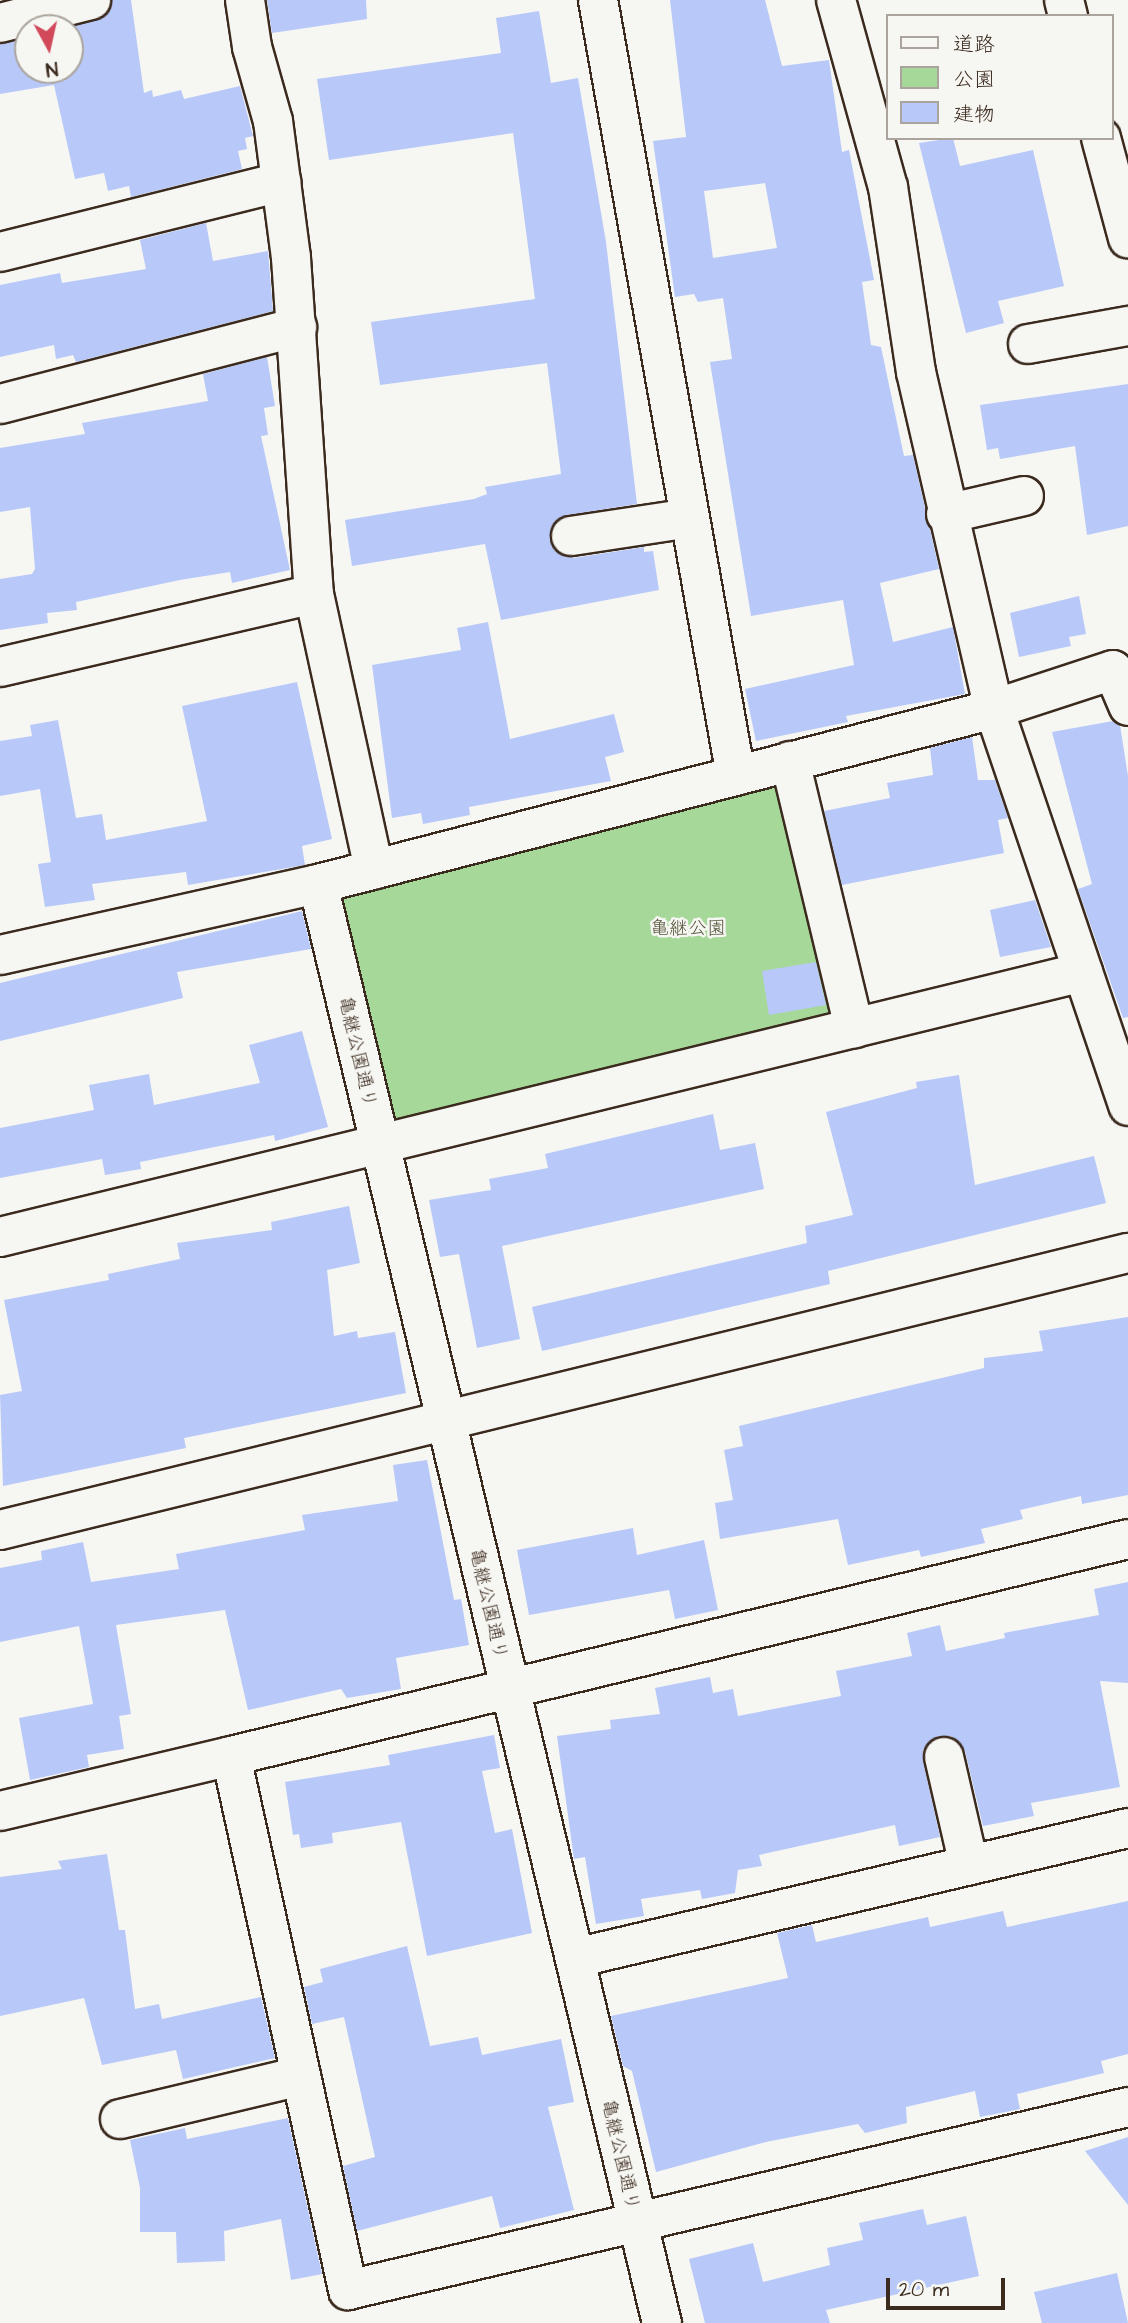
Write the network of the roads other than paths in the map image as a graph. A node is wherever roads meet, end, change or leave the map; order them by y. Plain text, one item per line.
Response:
1 (91, 0) edge
2 (245, 0) edge
3 (598, 0) edge
4 (836, 0) edge
5 (0, 23) edge
6 (1102, 140) edge
7 (281, 181) junction
8 (1128, 238) edge
9 (0, 252) edge
10 (1128, 326) edge
11 (297, 327) junction
12 (1028, 344) dead end
13 (0, 404) edge
14 (1024, 496) dead end
15 (946, 514) junction
16 (690, 517) junction
17 (571, 536) dead end
18 (314, 594) junction
19 (0, 667) edge
20 (1128, 706) edge
21 (994, 709) junction
22 (790, 761) junction
23 (736, 776) junction
24 (373, 870) junction
25 (318, 884) junction
26 (0, 955) edge
27 (1083, 972) junction
28 (854, 1028) junction
29 (1128, 1106) edge
30 (379, 1145) junction
31 (0, 1237) edge
32 (1128, 1253) edge
33 (444, 1423) junction
34 (0, 1530) edge
35 (1128, 1539) edge
36 (509, 1692) junction
37 (231, 1756) junction
38 (944, 1757) dead end
39 (0, 1811) edge
40 (1128, 1828) edge
41 (969, 1865) junction
42 (575, 1958) junction
43 (301, 2076) junction
44 (1128, 2107) edge
45 (120, 2119) dead end
46 (636, 2223) junction
47 (662, 2323) edge

1 - 5 street
2 - 7 street
3 - 16 street
4 - 15 street
6 - 8 street
7 - 9 street
7 - 11 street
10 - 12 street
11 - 13 street
11 - 18 street
14 - 15 street
15 - 21 street
16 - 17 street
16 - 23 street
18 - 19 street
18 - 24 street
20 - 21 street
21 - 22 street
21 - 27 street
22 - 23 street
22 - 28 street
23 - 24 street
24 - 25 street
25 - 26 street
25 - 30 street, 亀継公園通り
27 - 28 street
27 - 29 street
28 - 30 street
30 - 31 street
30 - 33 street, 亀継公園通り
32 - 33 street
33 - 34 street
33 - 36 street, 亀継公園通り
35 - 36 street
36 - 37 street
36 - 42 street, 亀継公園通り
37 - 39 street
37 - 43 street
38 - 41 street
40 - 41 street
41 - 42 street
42 - 46 street, 亀継公園通り
43 - 45 street
43 - 46 street
44 - 46 street
46 - 47 street, 亀継公園通り

